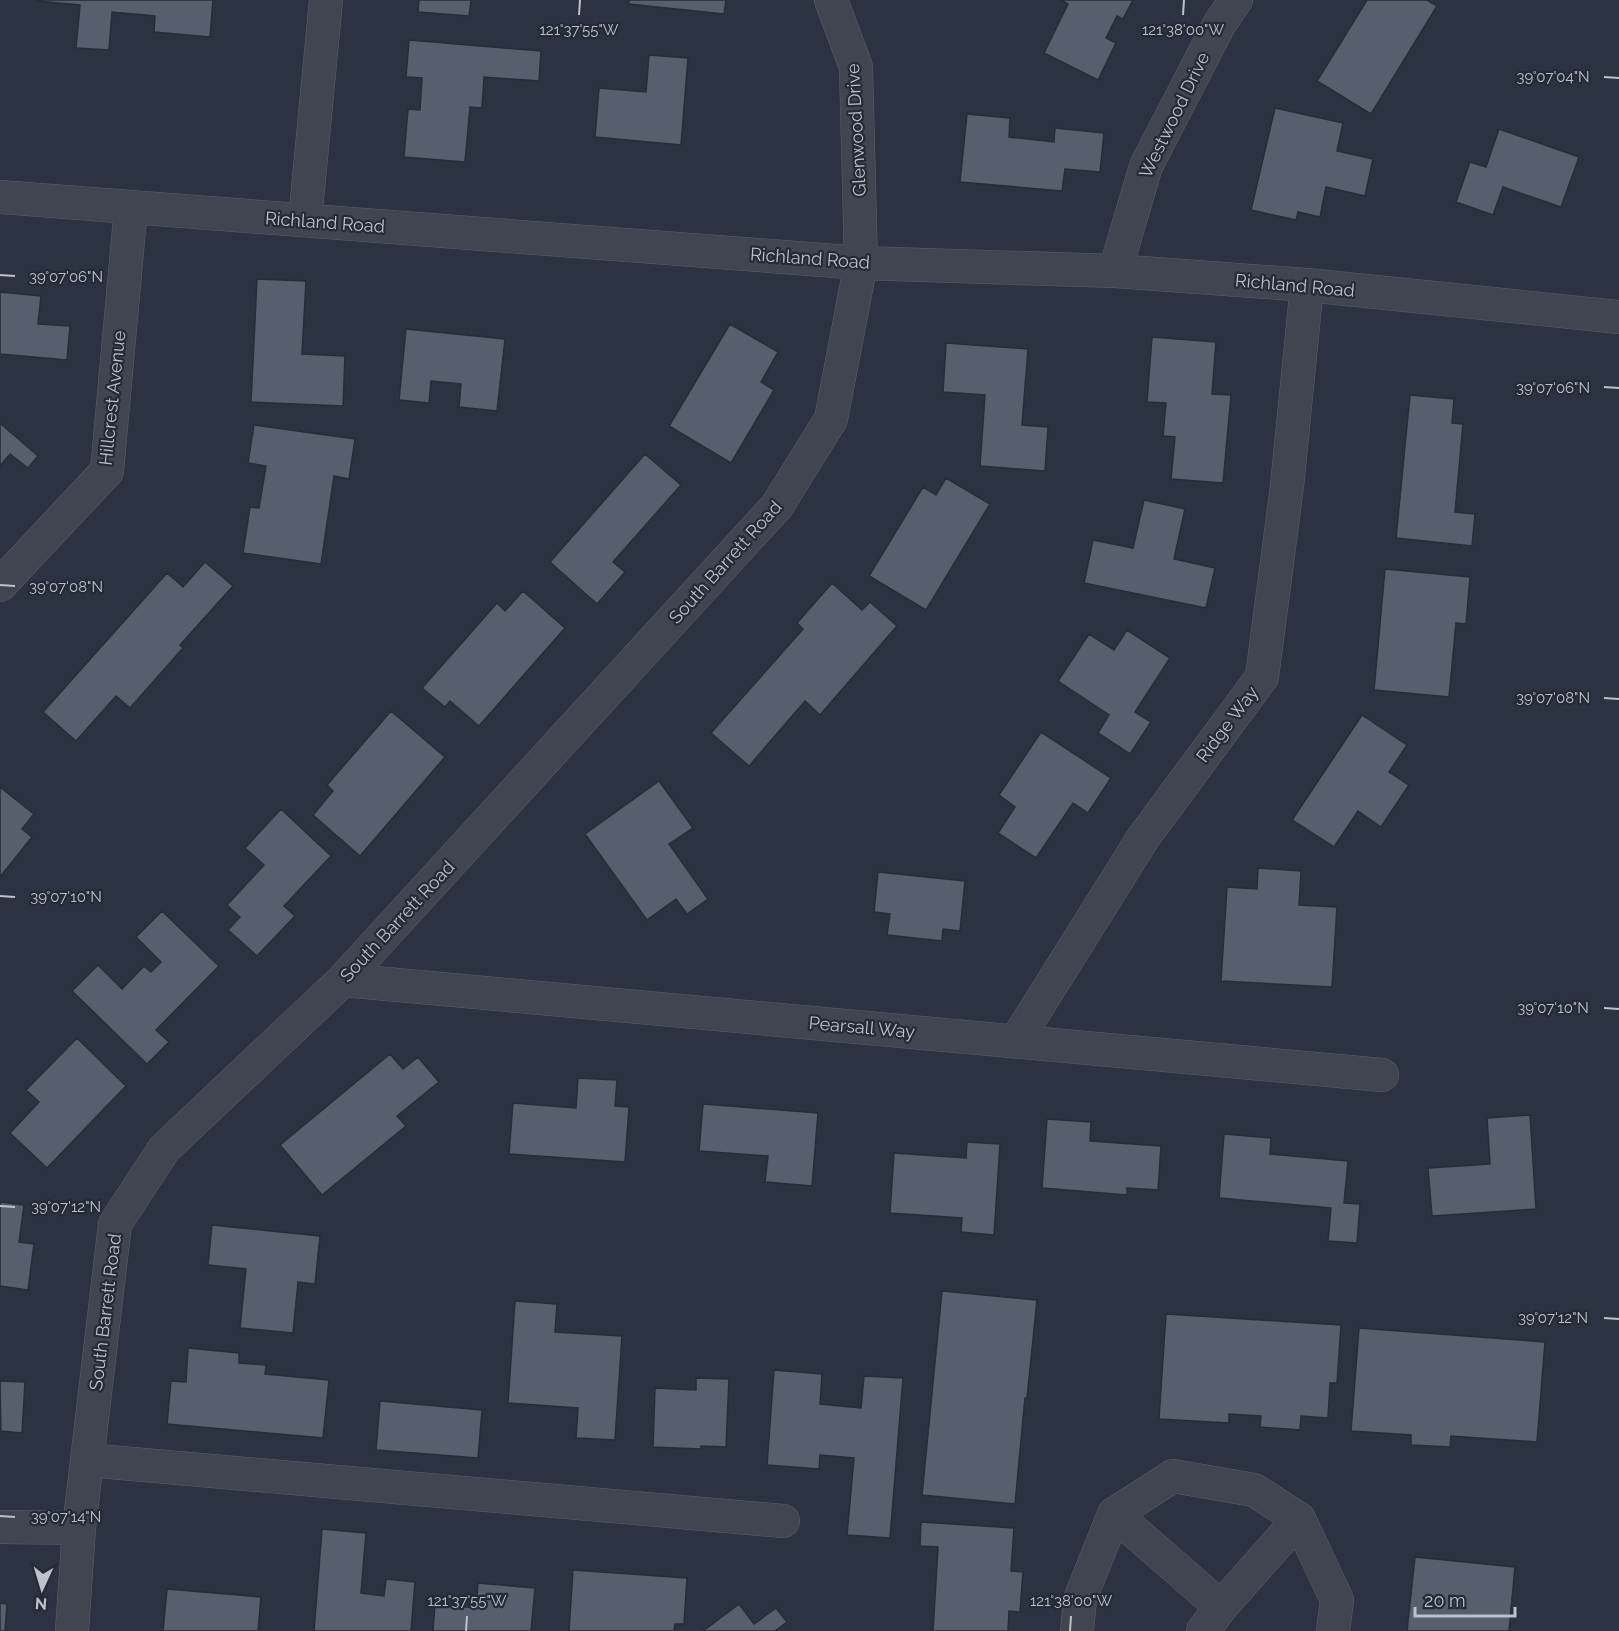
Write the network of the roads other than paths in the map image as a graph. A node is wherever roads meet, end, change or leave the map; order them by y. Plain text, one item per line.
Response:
1 (326, 0) edge
2 (831, 0) edge
3 (1236, 0) edge
4 (0, 197) edge
5 (131, 207) junction
6 (305, 220) junction
7 (861, 263) junction
8 (1115, 272) junction
9 (1306, 285) junction
10 (1619, 317) edge
11 (0, 585) edge
12 (343, 980) junction
13 (1016, 1041) junction
14 (1382, 1075) dead end
15 (87, 1460) junction
16 (1114, 1514) junction
17 (1299, 1519) junction
18 (783, 1521) dead end
19 (0, 1527) edge
20 (79, 1528) junction
21 (1212, 1619) edge
22 (72, 1631) edge
23 (1077, 1631) edge
24 (1333, 1631) edge

1 - 6 street
2 - 7 street, Glenwood Drive
3 - 8 street, Westwood Drive
4 - 5 street, Richland Road
5 - 6 street, Richland Road
5 - 11 street, Hillcrest Avenue
6 - 7 street, Richland Road
7 - 8 street, Richland Road
7 - 12 street, South Barrett Road
8 - 9 street, Richland Road
9 - 10 street, Richland Road
9 - 13 street, Ridge Way
12 - 13 street, Pearsall Way
12 - 15 street, South Barrett Road
13 - 14 street, Pearsall Way
15 - 18 street
15 - 20 street, South Barrett Road
16 - 17 street
16 - 21 street
16 - 23 street
17 - 21 street
17 - 24 street
19 - 20 street
20 - 22 street, South Barrett Road

